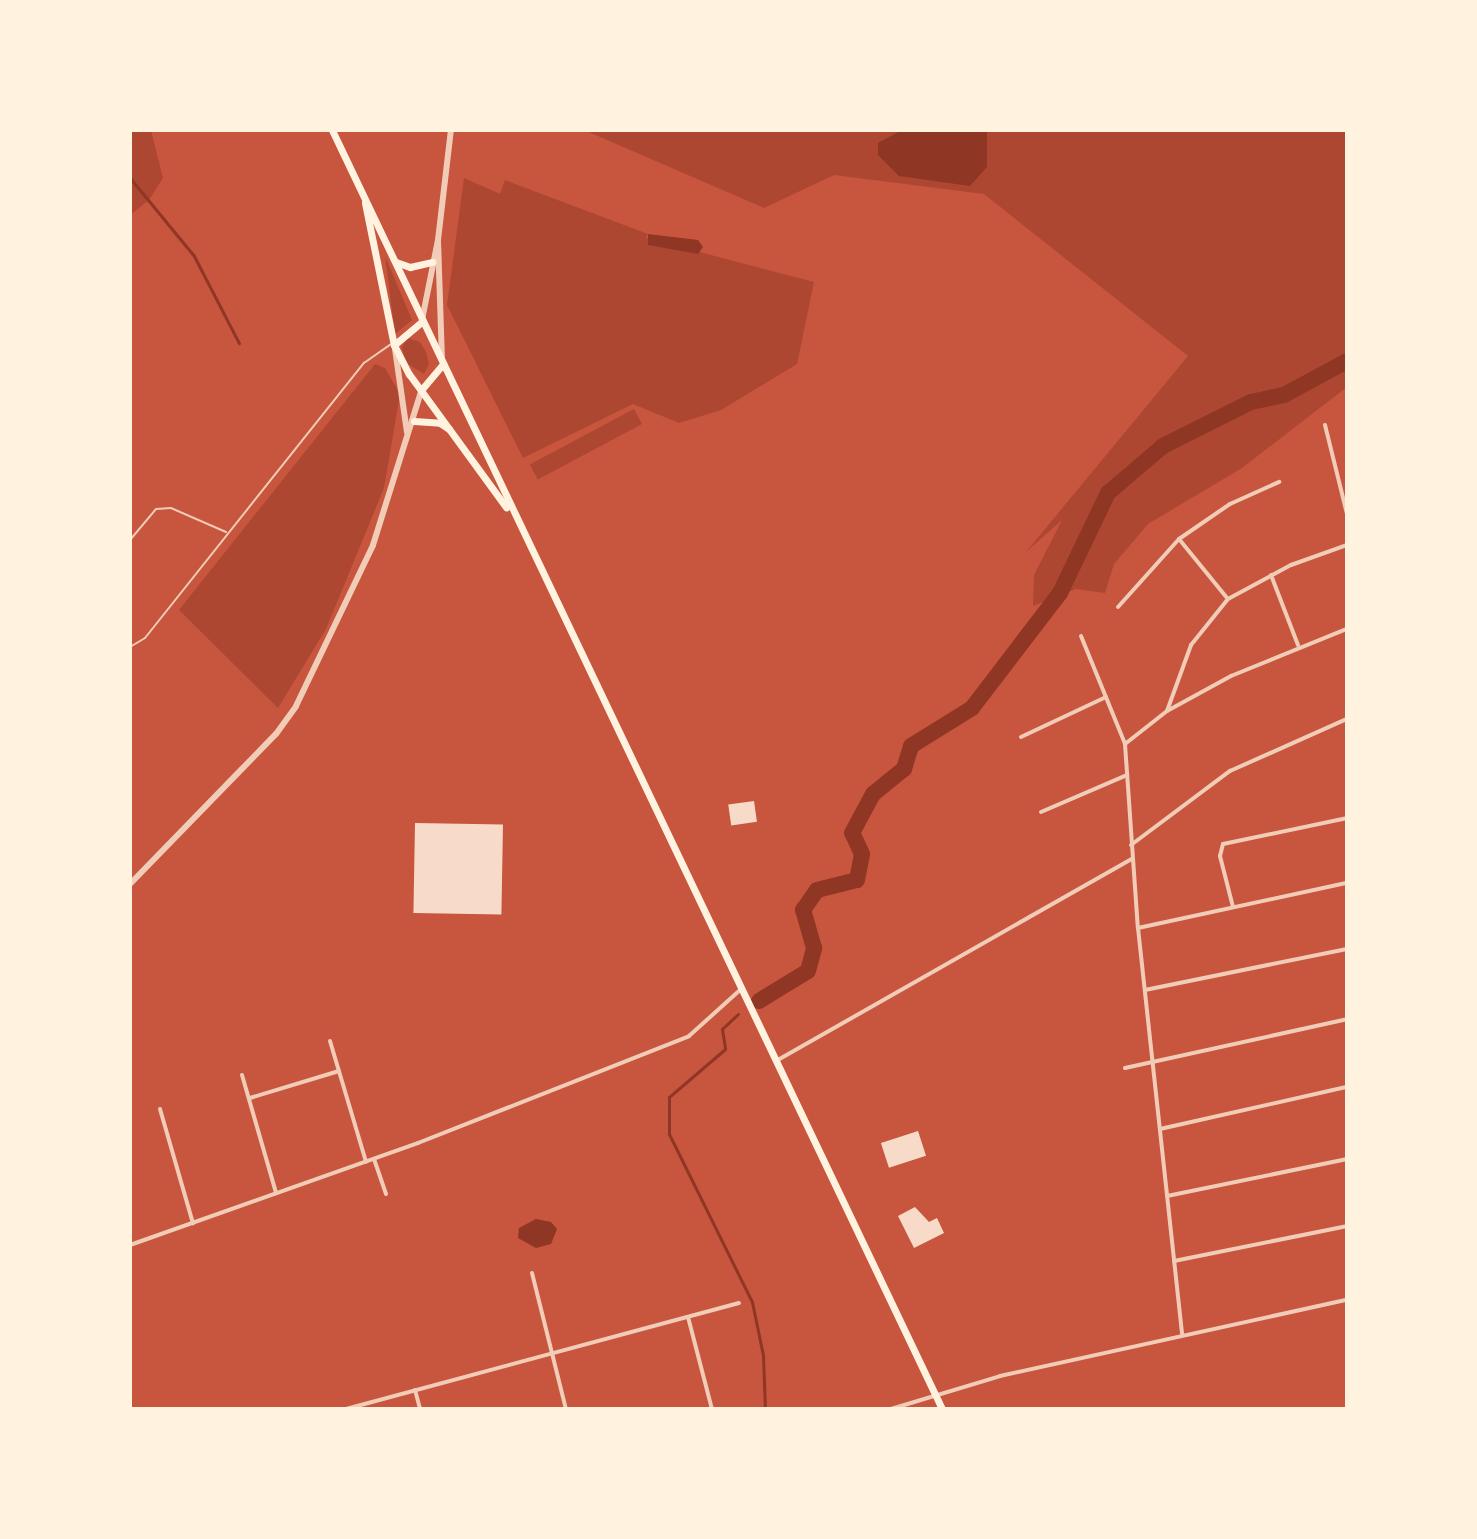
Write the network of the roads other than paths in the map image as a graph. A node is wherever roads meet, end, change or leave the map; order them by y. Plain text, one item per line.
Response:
1 (332, 130) edge
2 (451, 130) edge
3 (362, 191) junction
4 (438, 240) junction
5 (395, 261) junction
6 (432, 262) junction
7 (421, 322) junction
8 (394, 345) junction
9 (443, 364) junction
10 (422, 389) junction
11 (414, 421) junction
12 (1325, 425) dead end
13 (455, 433) junction
14 (408, 436) junction
15 (1279, 482) dead end
16 (1347, 514) edge
17 (514, 519) junction
18 (227, 533) junction
19 (1179, 539) junction
20 (130, 540) edge
21 (1347, 545) edge
22 (1271, 575) junction
23 (1228, 599) junction
24 (1118, 607) dead end
25 (1347, 629) edge
26 (1081, 636) dead end
27 (1298, 645) junction
28 (130, 647) edge
29 (1106, 697) junction
30 (1167, 711) junction
31 (1347, 719) edge
32 (1021, 737) dead end
33 (1125, 744) junction
34 (1127, 775) junction
35 (1041, 812) dead end
36 (1347, 818) edge
37 (1131, 845) junction
38 (1132, 859) junction
39 (1347, 883) edge
40 (130, 884) edge
41 (1233, 907) junction
42 (1138, 928) junction
43 (1347, 949) edge
44 (740, 990) junction
45 (1145, 990) junction
46 (1347, 1019) edge
47 (330, 1041) dead end
48 (775, 1062) junction
49 (1153, 1062) junction
50 (1125, 1068) dead end
51 (339, 1071) junction
52 (242, 1075) dead end
53 (1347, 1087) edge
54 (249, 1099) junction
55 (160, 1109) dead end
56 (1160, 1129) junction
57 (374, 1159) junction
58 (1347, 1159) edge
59 (366, 1162) junction
60 (276, 1193) junction
61 (386, 1194) dead end
62 (1167, 1196) junction
63 (193, 1223) junction
64 (1347, 1226) edge
65 (130, 1245) edge
66 (1174, 1261) junction
67 (532, 1273) dead end
68 (1347, 1300) edge
69 (739, 1303) dead end
70 (688, 1317) junction
71 (1182, 1334) junction
72 (553, 1353) junction
73 (415, 1390) junction
74 (936, 1397) junction
75 (346, 1409) edge
76 (420, 1409) edge
77 (566, 1409) edge
78 (712, 1409) edge
79 (891, 1409) edge
80 (942, 1409) edge

1 - 3 highway
2 - 4 street
3 - 5 highway
3 - 8 highway
4 - 6 street
4 - 9 street
5 - 6 highway
5 - 7 highway
6 - 7 street
7 - 8 highway
7 - 9 highway
8 - 10 highway
8 - 14 street
8 - 18 lane
9 - 10 highway
9 - 17 highway
10 - 11 street
10 - 13 highway
11 - 13 highway
11 - 14 street
12 - 16 street
13 - 17 highway
14 - 40 street
15 - 19 street
17 - 44 highway
18 - 20 lane
18 - 28 lane
19 - 23 street
19 - 24 street
21 - 22 street
22 - 23 street
22 - 27 street
23 - 30 street
25 - 27 street
26 - 29 street
27 - 30 street
29 - 32 street
29 - 33 street
30 - 33 street
31 - 37 street
33 - 34 street
34 - 35 street
34 - 37 street
36 - 41 street
37 - 38 street
38 - 42 street
38 - 48 street
39 - 41 street
41 - 42 street
42 - 45 street
43 - 45 street
44 - 48 highway
44 - 57 street
45 - 49 street
46 - 49 street
47 - 51 street
48 - 74 highway
49 - 50 street
49 - 56 street
51 - 54 street
51 - 59 street
52 - 54 street
53 - 56 street
54 - 60 street
55 - 63 street
56 - 62 street
57 - 59 street
57 - 61 street
58 - 62 street
59 - 60 street
60 - 63 street
62 - 66 street
63 - 65 street
64 - 66 street
66 - 71 street
67 - 72 street
68 - 71 street
69 - 70 street
70 - 72 street
70 - 78 street
71 - 74 street
72 - 73 street
72 - 77 street
73 - 75 street
73 - 76 street
74 - 79 street
74 - 80 highway

